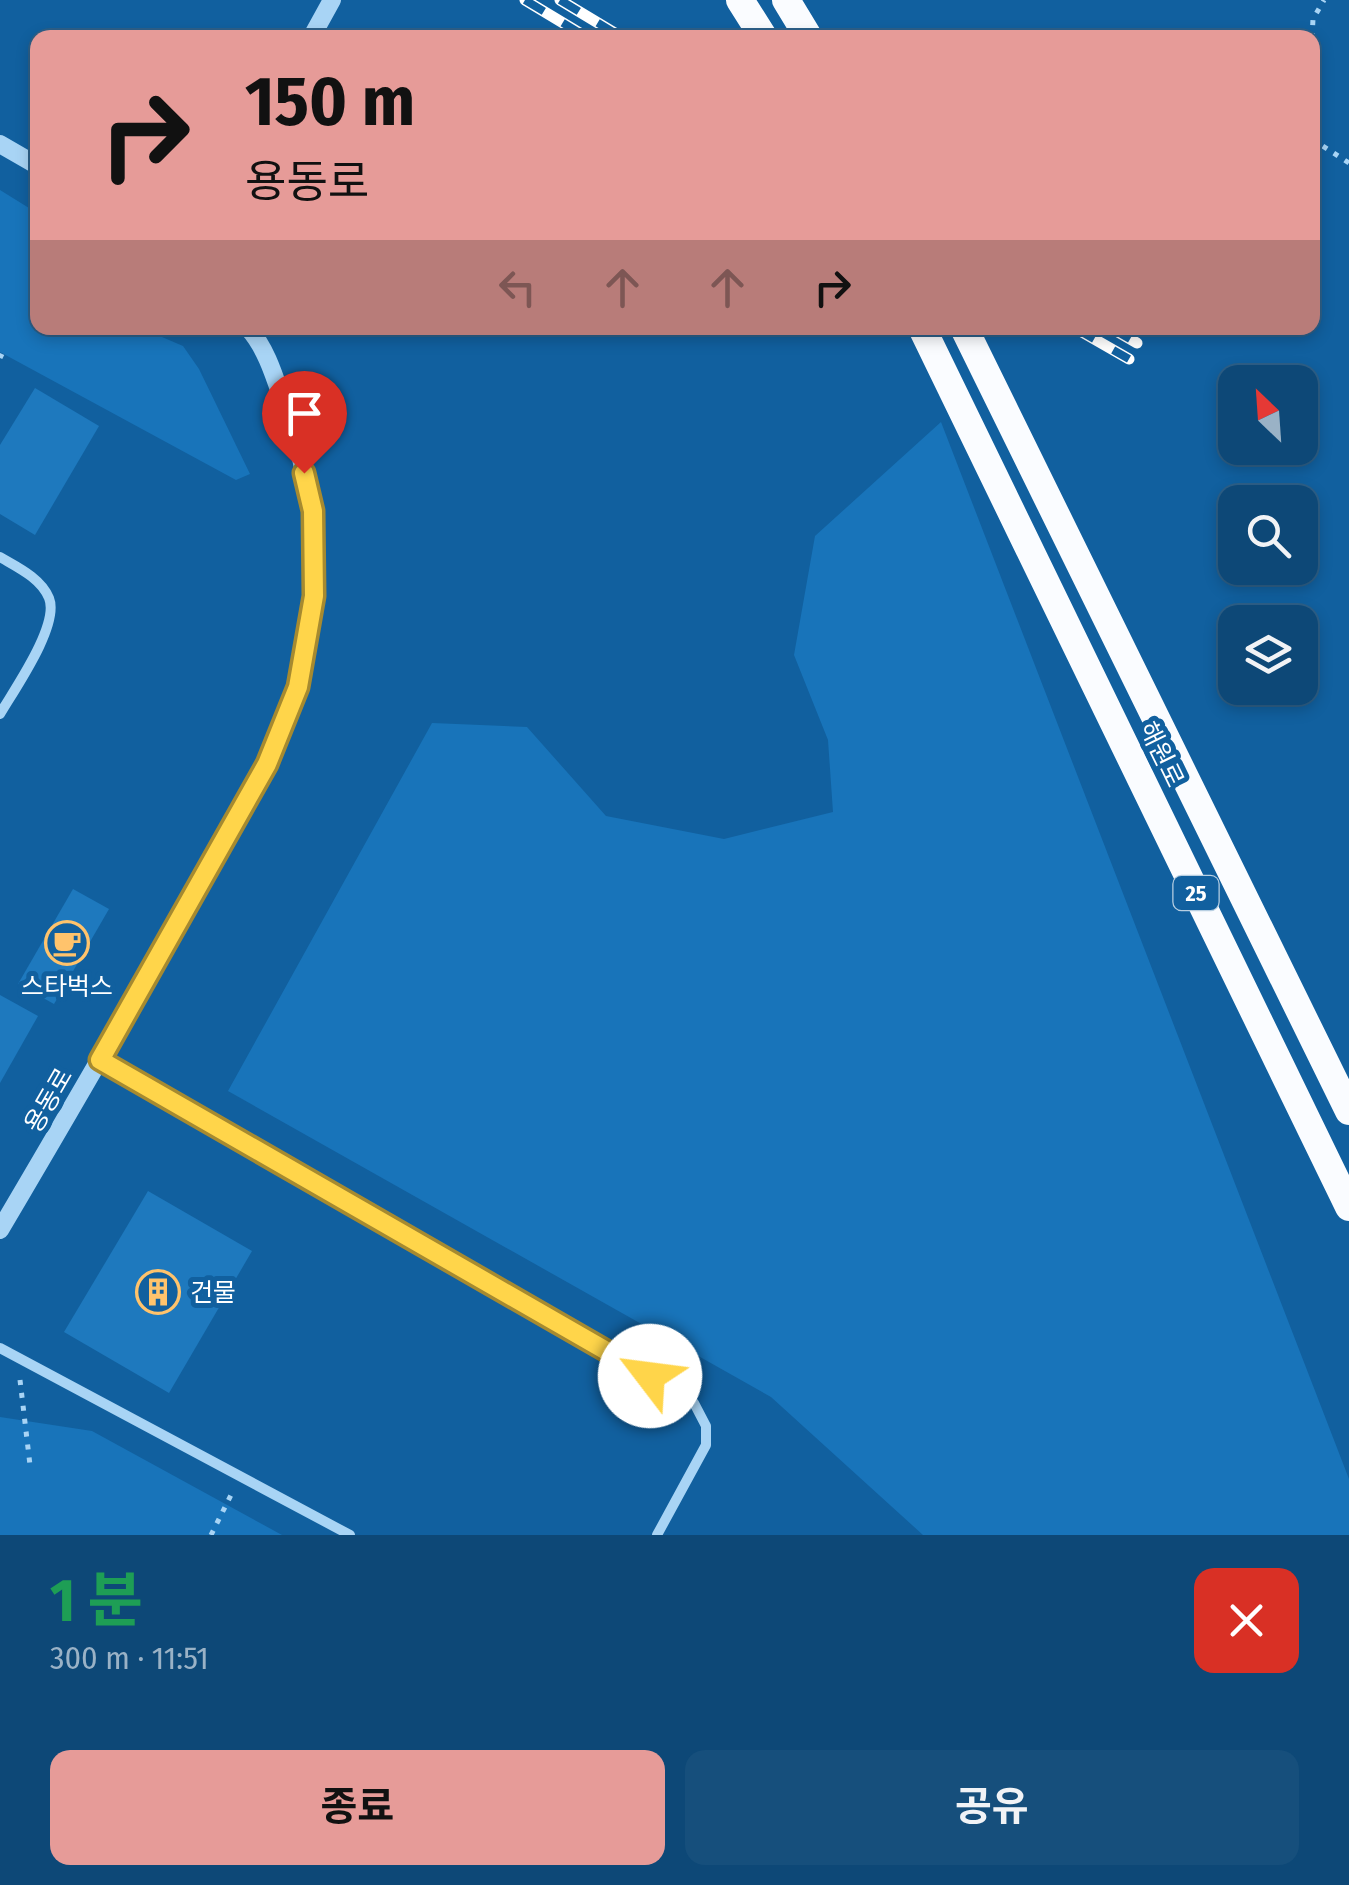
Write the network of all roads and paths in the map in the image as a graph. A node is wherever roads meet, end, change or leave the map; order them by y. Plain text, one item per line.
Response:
1 (332, 0) edge
2 (740, 0) edge
3 (786, 0) edge
4 (1324, 0) edge
5 (315, 30) edge
6 (759, 30) edge
7 (804, 30) edge
8 (1312, 30) edge
9 (0, 144) edge
10 (1320, 144) edge
11 (30, 161) edge
12 (1349, 163) edge
13 (252, 335) edge
14 (925, 335) edge
15 (967, 335) edge
16 (0, 557) edge
17 (0, 714) edge
18 (100, 1060) junction
19 (1349, 1111) edge
20 (1349, 1207) edge
21 (0, 1230) edge
22 (0, 1348) edge
23 (17, 1357) junction
24 (30, 1465) dead end
25 (242, 1476) junction
26 (210, 1535) edge
27 (350, 1535) edge
28 (657, 1535) edge

1 - 5 street
2 - 6 highway
3 - 7 highway
4 - 8 path
9 - 11 street
10 - 12 path
13 - 18 street, 용동로
14 - 20 highway, 해원로 / 25
15 - 19 highway, 해원로 / 25
16 - 17 street
18 - 21 street, 용동로
18 - 28 street
22 - 23 street
23 - 24 path
23 - 25 street
25 - 26 path
25 - 27 street

